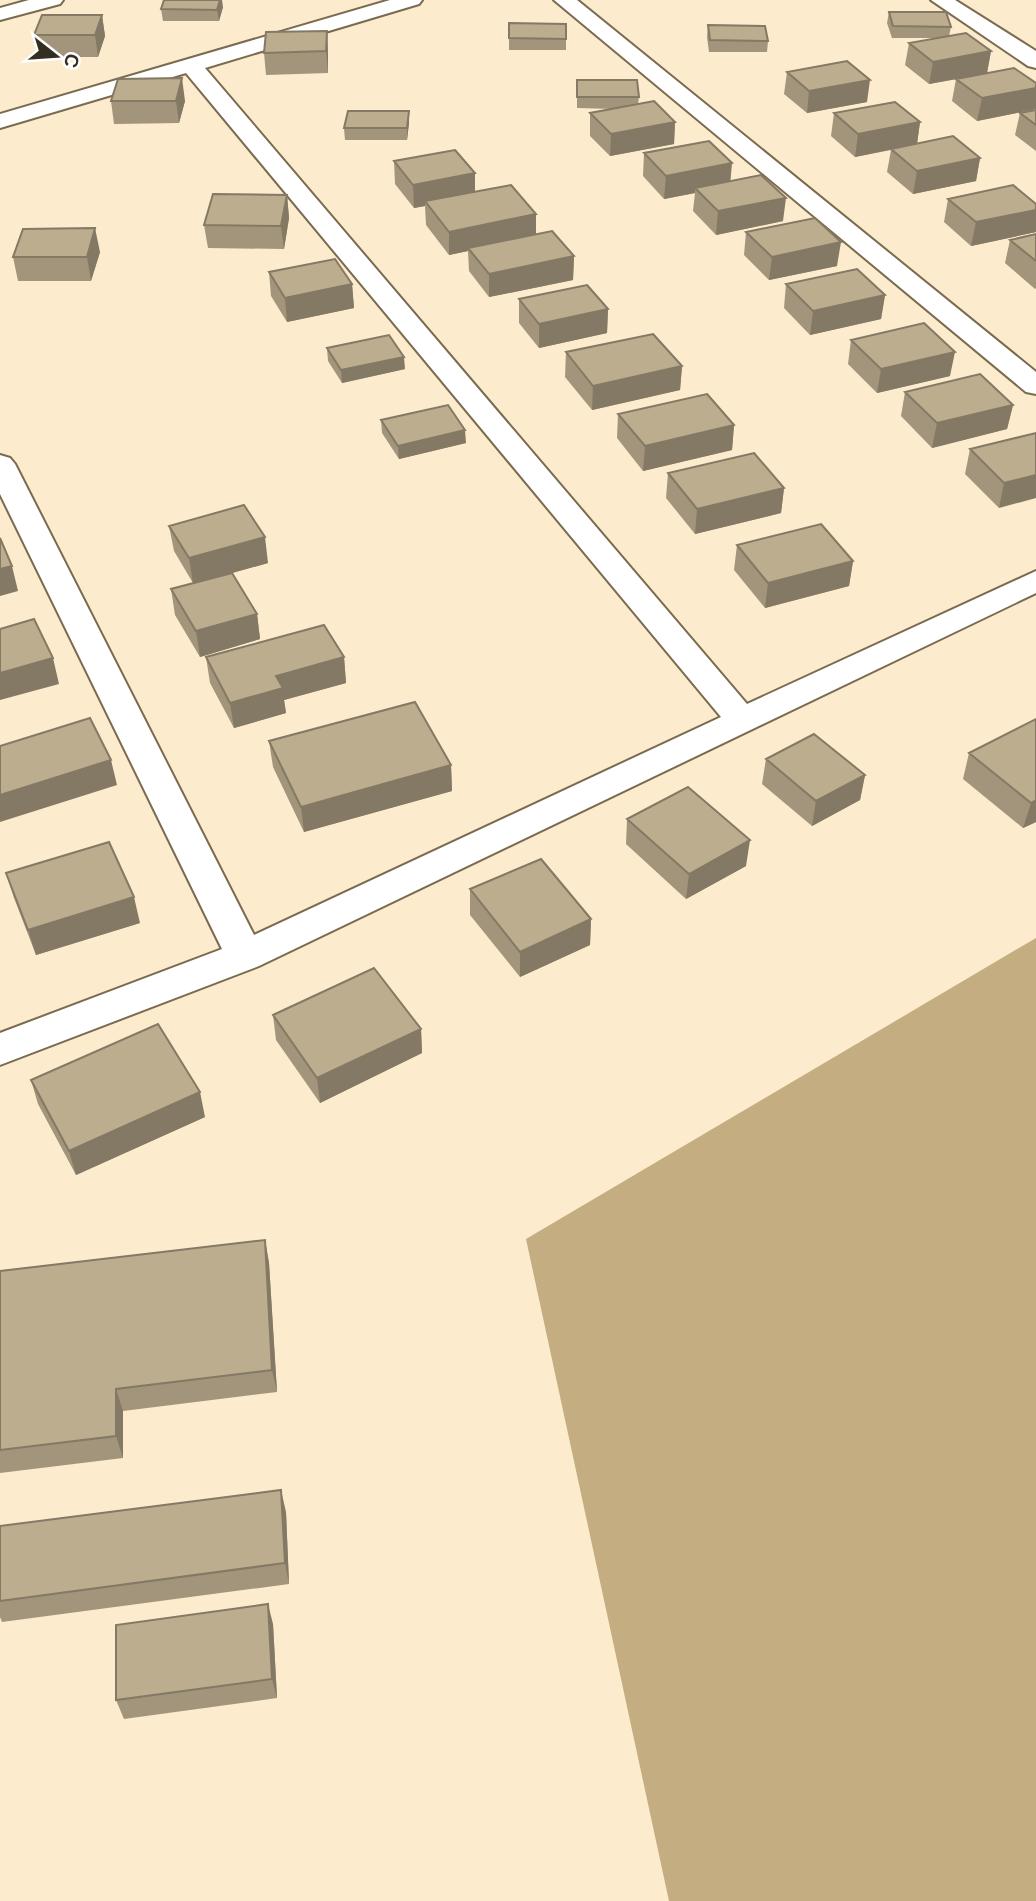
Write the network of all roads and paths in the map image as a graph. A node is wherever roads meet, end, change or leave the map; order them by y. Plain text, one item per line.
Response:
1 (54, 0) edge
2 (412, 0) edge
3 (564, 0) edge
4 (941, 0) edge
5 (0, 14) edge
6 (1036, 61) edge
7 (191, 65) junction
8 (0, 121) edge
9 (1036, 386) edge
10 (0, 464) edge
11 (1036, 581) edge
12 (742, 720) junction
13 (244, 956) junction
14 (0, 1049) edge

1 - 5 street
2 - 7 street
3 - 9 street
4 - 6 street
7 - 8 street
7 - 12 street
10 - 13 street
11 - 12 street
12 - 13 street
13 - 14 street

